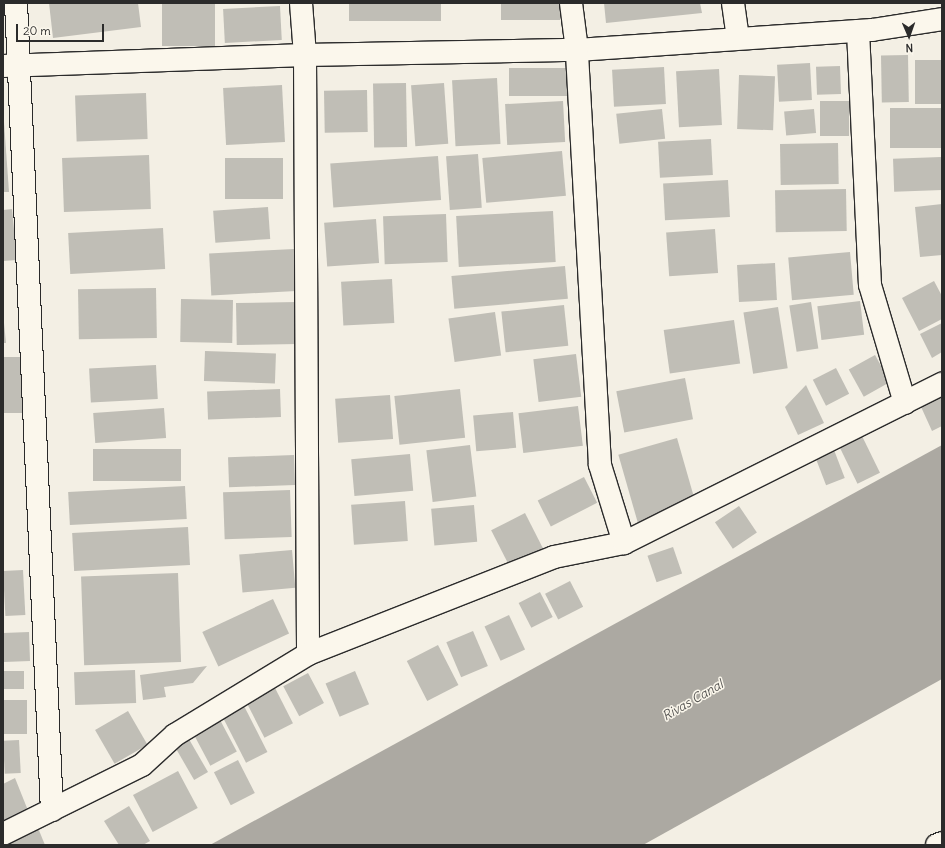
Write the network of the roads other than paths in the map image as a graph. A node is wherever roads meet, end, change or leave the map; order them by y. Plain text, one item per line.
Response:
1 (16, 3) edge
2 (301, 3) edge
3 (571, 3) edge
4 (732, 3) edge
5 (942, 19) edge
6 (858, 31) junction
7 (738, 38) junction
8 (577, 50) junction
9 (304, 55) junction
10 (11, 66) edge
11 (942, 384) edge
12 (905, 403) junction
13 (624, 543) junction
14 (308, 654) junction
15 (52, 810) junction
16 (3, 834) edge
17 (942, 843) edge
18 (937, 845) edge

1 - 10 street
2 - 9 street
3 - 8 street
4 - 7 street
5 - 6 street
6 - 7 street
6 - 12 street
7 - 8 street
8 - 9 street
8 - 13 street
9 - 10 street
9 - 14 street
10 - 15 street
11 - 12 street
12 - 13 street
13 - 14 street
14 - 15 street
15 - 16 street
17 - 18 street

